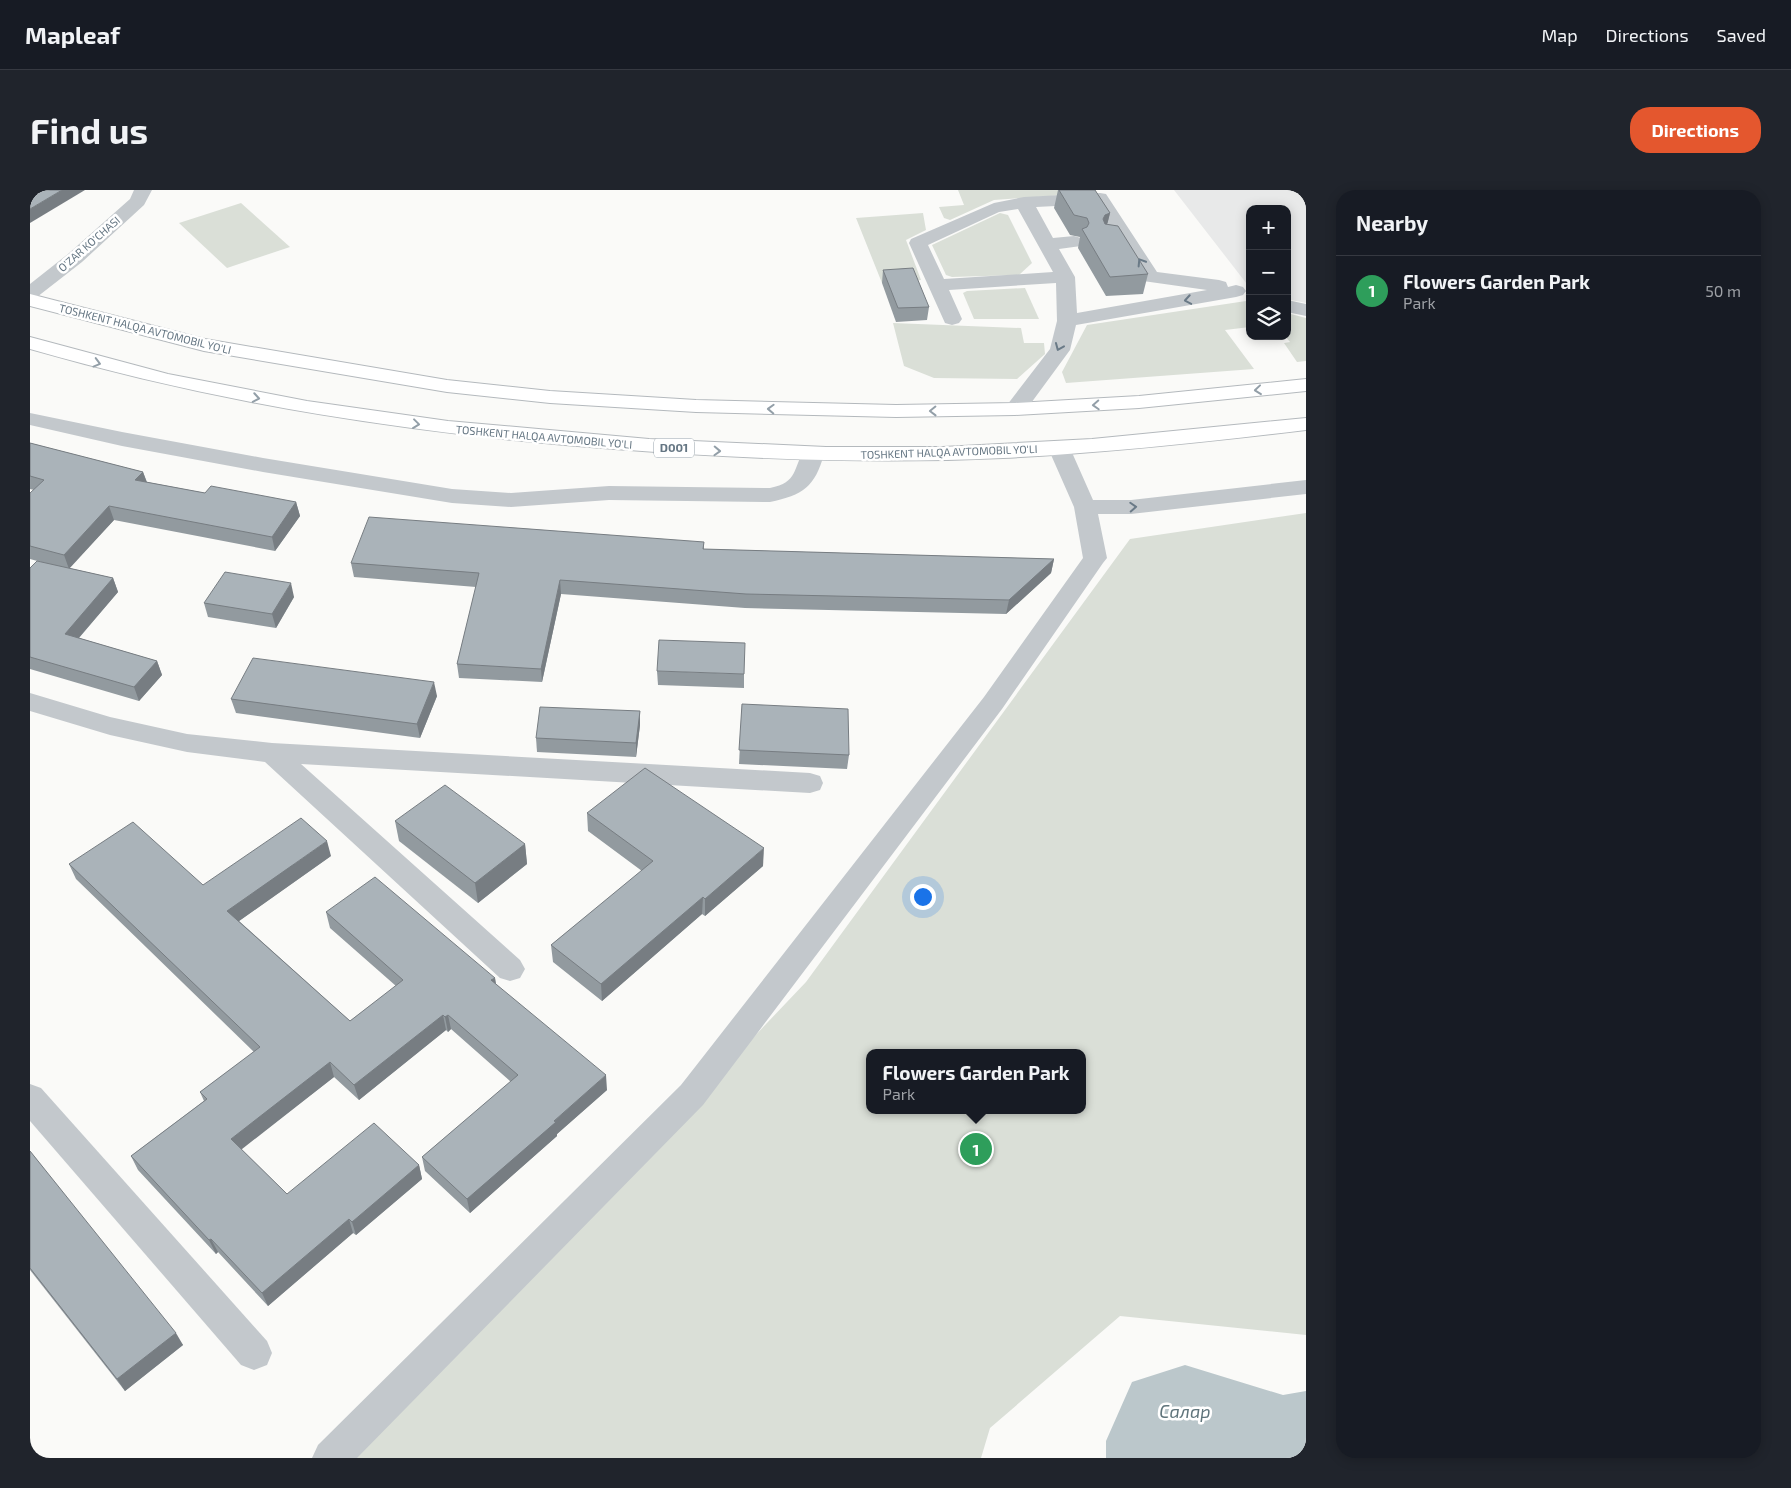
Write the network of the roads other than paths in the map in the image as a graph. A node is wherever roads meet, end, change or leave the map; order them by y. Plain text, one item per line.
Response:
1 (143, 190) edge
2 (1024, 202) junction
3 (1074, 242) dead end
4 (1047, 244) junction
5 (1065, 277) junction
6 (938, 285) junction
7 (30, 293) edge
8 (1243, 293) edge
9 (30, 300) edge
10 (1291, 307) edge
11 (1306, 310) edge
12 (952, 319) dead end
13 (1067, 321) junction
14 (30, 343) edge
15 (1306, 386) edge
16 (1016, 409) junction
17 (30, 419) edge
18 (1306, 424) edge
19 (1059, 448) junction
20 (812, 454) junction
21 (1306, 487) edge
22 (1085, 507) junction
23 (30, 702) edge
24 (272, 753) junction
25 (810, 783) dead end
26 (510, 968) dead end
27 (30, 1098) edge
28 (254, 1353) dead end
29 (331, 1458) edge

1 - 7 street, O'ZAR KO'CHASI
2 - 4 street
2 - 6 street
8 -> 2 street
3 - 4 street
4 - 5 street
5 - 6 street
5 - 13 street
6 - 12 street
8 -> 13 street
16 -> 9 highway, TOSHKENT HALQA AVTOMOBIL YO'LI
10 - 11 street
13 -> 16 street
14 -> 20 highway, TOSHKENT HALQA AVTOMOBIL YO'LI / D001
15 -> 16 highway, TOSHKENT HALQA AVTOMOBIL YO'LI
17 - 20 street
18 - 19 highway, TOSHKENT HALQA AVTOMOBIL YO'LI / D001
19 - 20 highway, TOSHKENT HALQA AVTOMOBIL YO'LI / D001
19 - 22 street
22 -> 21 street
22 - 29 street
23 - 24 street
24 - 25 street
24 - 26 street
27 - 28 street

